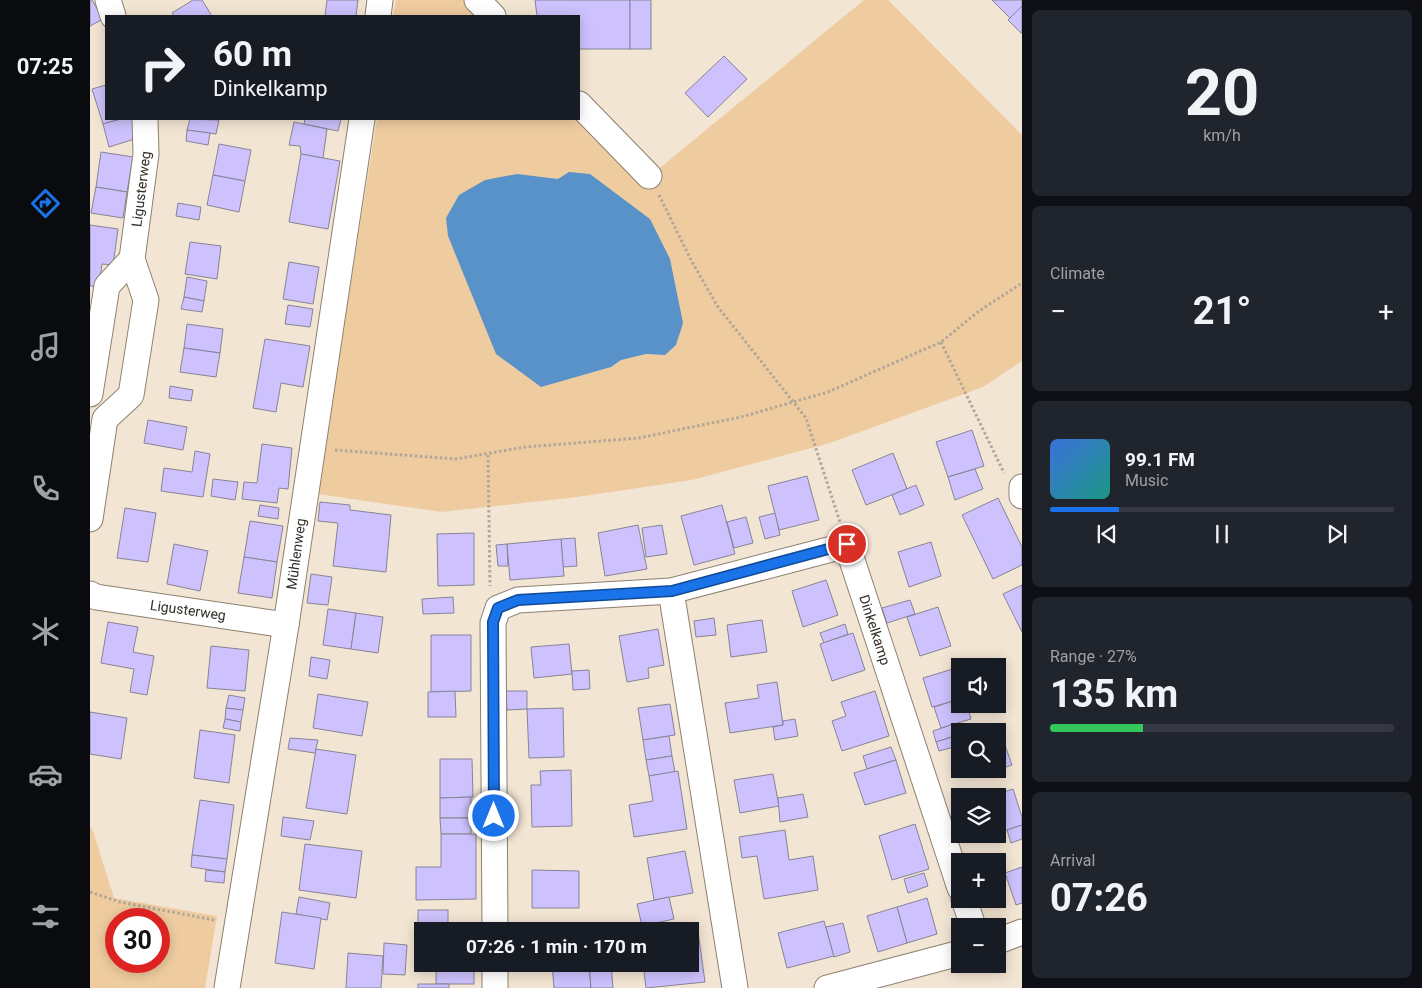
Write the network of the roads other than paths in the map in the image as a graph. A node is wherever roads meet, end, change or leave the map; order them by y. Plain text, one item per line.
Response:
1 (108, 0) edge
2 (380, 0) edge
3 (477, 0) edge
4 (113, 15) edge
5 (378, 15) edge
6 (492, 15) edge
7 (580, 105) edge
8 (145, 120) edge
9 (362, 120) edge
10 (650, 176) road end
11 (132, 258) junction
12 (90, 394) edge
13 (105, 419) junction
14 (90, 519) edge
15 (672, 591) junction
16 (90, 594) edge
17 (286, 625) junction
18 (951, 861) edge
19 (495, 922) edge
20 (1022, 932) edge
21 (1006, 938) edge
22 (951, 955) edge
23 (495, 972) edge
24 (227, 988) edge
25 (495, 988) edge
26 (735, 988) edge
27 (827, 988) edge

1 - 4 street
2 - 5 street
3 - 6 street
7 - 10 street
8 - 11 street, Ligusterweg
9 - 17 street, Mühlenweg
11 - 12 street
11 - 13 street, Ligusterweg
12 - 13 street
13 - 14 street
15 - 18 street, Dinkelkamp
15 - 19 street
15 - 26 street
16 - 17 street, Ligusterweg
17 - 24 street, Mühlenweg
20 - 21 street
22 - 27 street
23 - 25 street

